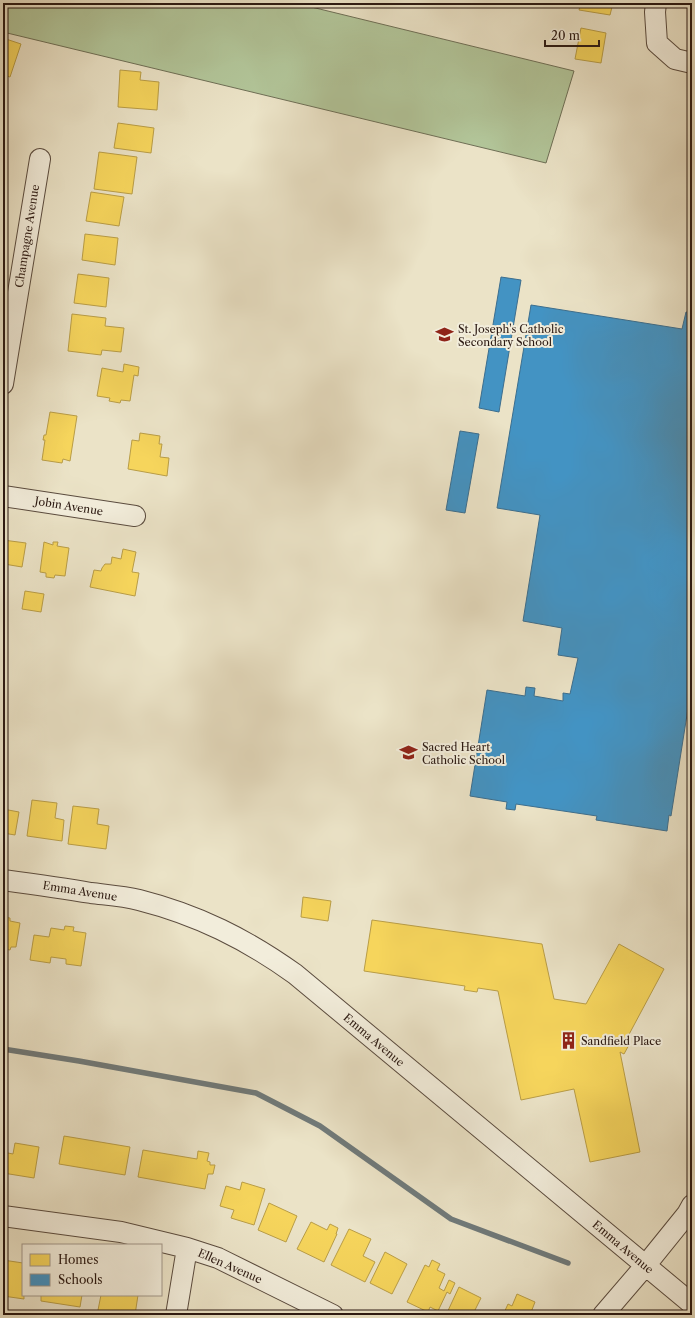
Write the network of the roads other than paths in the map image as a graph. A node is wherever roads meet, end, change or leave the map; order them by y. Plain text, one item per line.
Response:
1 (656, 3) edge
2 (692, 63) edge
3 (40, 159) dead end
4 (3, 384) edge
5 (3, 496) edge
6 (135, 516) dead end
7 (3, 880) edge
8 (692, 1205) edge
9 (3, 1216) edge
10 (186, 1248) junction
11 (646, 1266) junction
12 (692, 1304) edge
13 (176, 1315) edge
14 (333, 1315) edge
15 (603, 1315) edge

1 - 2 street
3 - 4 street, Champagne Avenue
5 - 6 street, Jobin Avenue
7 - 11 street, Emma Avenue
8 - 11 street
9 - 10 street, Ellen Avenue
10 - 13 street
10 - 14 street, Ellen Avenue
11 - 12 street, Emma Avenue
11 - 15 street

